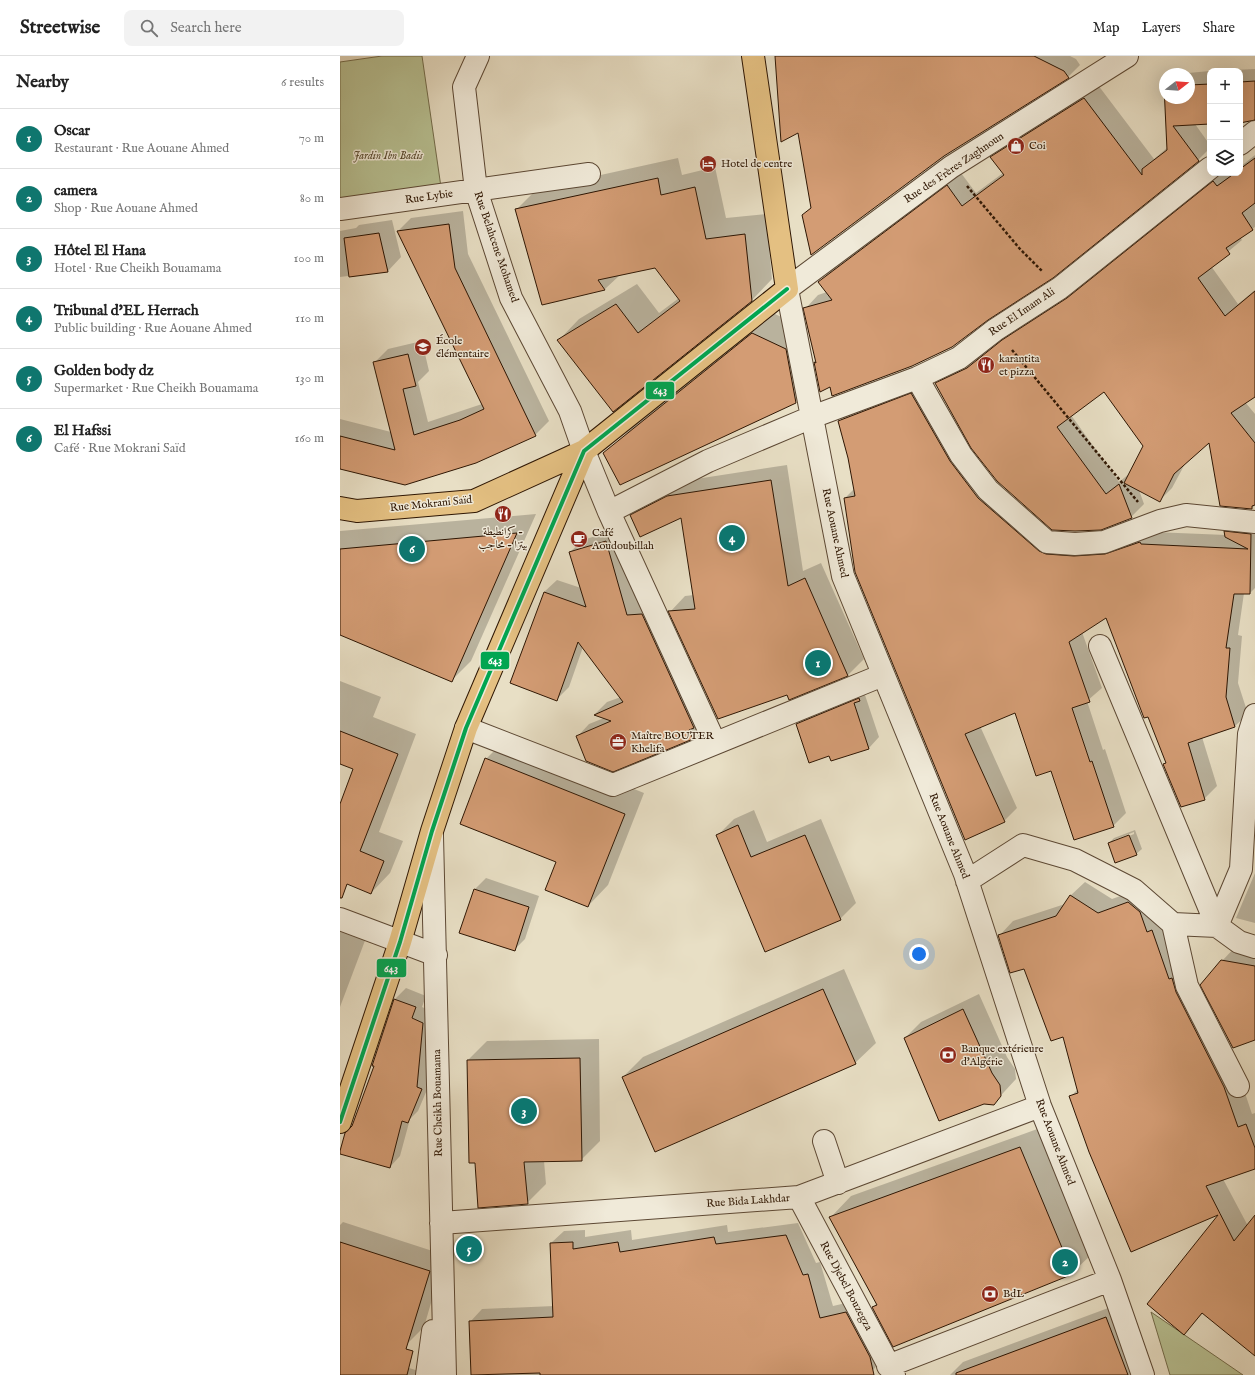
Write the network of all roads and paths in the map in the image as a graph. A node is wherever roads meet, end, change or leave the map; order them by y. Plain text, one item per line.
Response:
1 (478, 56) edge
2 (753, 56) edge
3 (1126, 56) edge
4 (1255, 132) edge
5 (1243, 142) edge
6 (951, 167) junction
7 (1207, 170) edge
8 (589, 174) dead end
9 (476, 190) junction
10 (340, 209) edge
11 (1060, 288) junction
12 (787, 289) junction
13 (995, 330) junction
14 (917, 378) junction
15 (812, 417) junction
16 (584, 451) junction
17 (340, 508) edge
18 (609, 512) junction
19 (1160, 521) junction
20 (1255, 522) edge
21 (1100, 646) dead end
22 (883, 675) junction
23 (1255, 715) edge
24 (466, 728) junction
25 (715, 744) junction
26 (432, 831) junction
27 (967, 881) junction
28 (340, 919) edge
29 (1172, 924) junction
30 (1218, 926) junction
31 (400, 942) junction
32 (1255, 947) edge
33 (436, 954) junction
34 (1238, 1086) dead end
35 (1040, 1106) junction
36 (340, 1122) edge
37 (824, 1141) dead end
38 (838, 1183) junction
39 (799, 1197) junction
40 (441, 1223) junction
41 (442, 1270) junction
42 (1110, 1280) junction
43 (891, 1370) edge
44 (427, 1375) edge
45 (445, 1375) edge
46 (1143, 1375) edge

1 - 9 street, Rue Belahcene Mohamed
2 - 12 main road
3 - 6 street, Rue des Frères Zaghnoun
4 - 5 street
6 - 11 path
6 - 12 street, Rue des Frères Zaghnoun
7 - 11 street, Rue El Imam Ali
8 - 9 street, Rue Lybie
9 - 10 street, Rue Lybie
9 - 16 street, Rue Belahcene Mohamed
11 - 13 street, Rue El Imam Ali
12 - 15 street, Rue Aouane Ahmed
12 - 16 main road
13 - 14 street, Rue El Imam Ali
13 - 19 path
14 - 15 street, Rue El Imam Ali
14 - 19 street
15 - 18 street, Rue El Imam Ali
15 - 22 street, Rue Aouane Ahmed
16 - 17 main road, Rue Mokrani Saïd
16 - 18 street, Rue Belahcene Mohamed
16 - 24 main road
18 - 25 street, Rue Belahcene Mohamed
19 - 20 street
21 - 30 street
22 - 25 street
22 - 27 street, Rue Aouane Ahmed
23 - 30 street
24 - 25 street
24 - 26 main road
26 - 31 main road
26 - 33 street, Rue Cheikh Bouamama
27 - 29 street
27 - 35 street, Rue Aouane Ahmed
28 - 31 street
29 - 30 street
29 - 34 street
30 - 32 street
31 - 33 street
31 - 36 main road
33 - 40 street, Rue Cheikh Bouamama
35 - 38 street, Rue Bida Lakhdar
35 - 42 street, Rue Aouane Ahmed
37 - 38 street
38 - 39 street, Rue Bida Lakhdar
39 - 40 street, Rue Bida Lakhdar
39 - 43 street, Rue Djebel Bouzegza
40 - 41 street, Rue Cheikh Bouamama
41 - 44 street
41 - 45 street, Rue Cheikh Bouamama
42 - 43 street
42 - 46 street, Rue Aouane Ahmed

